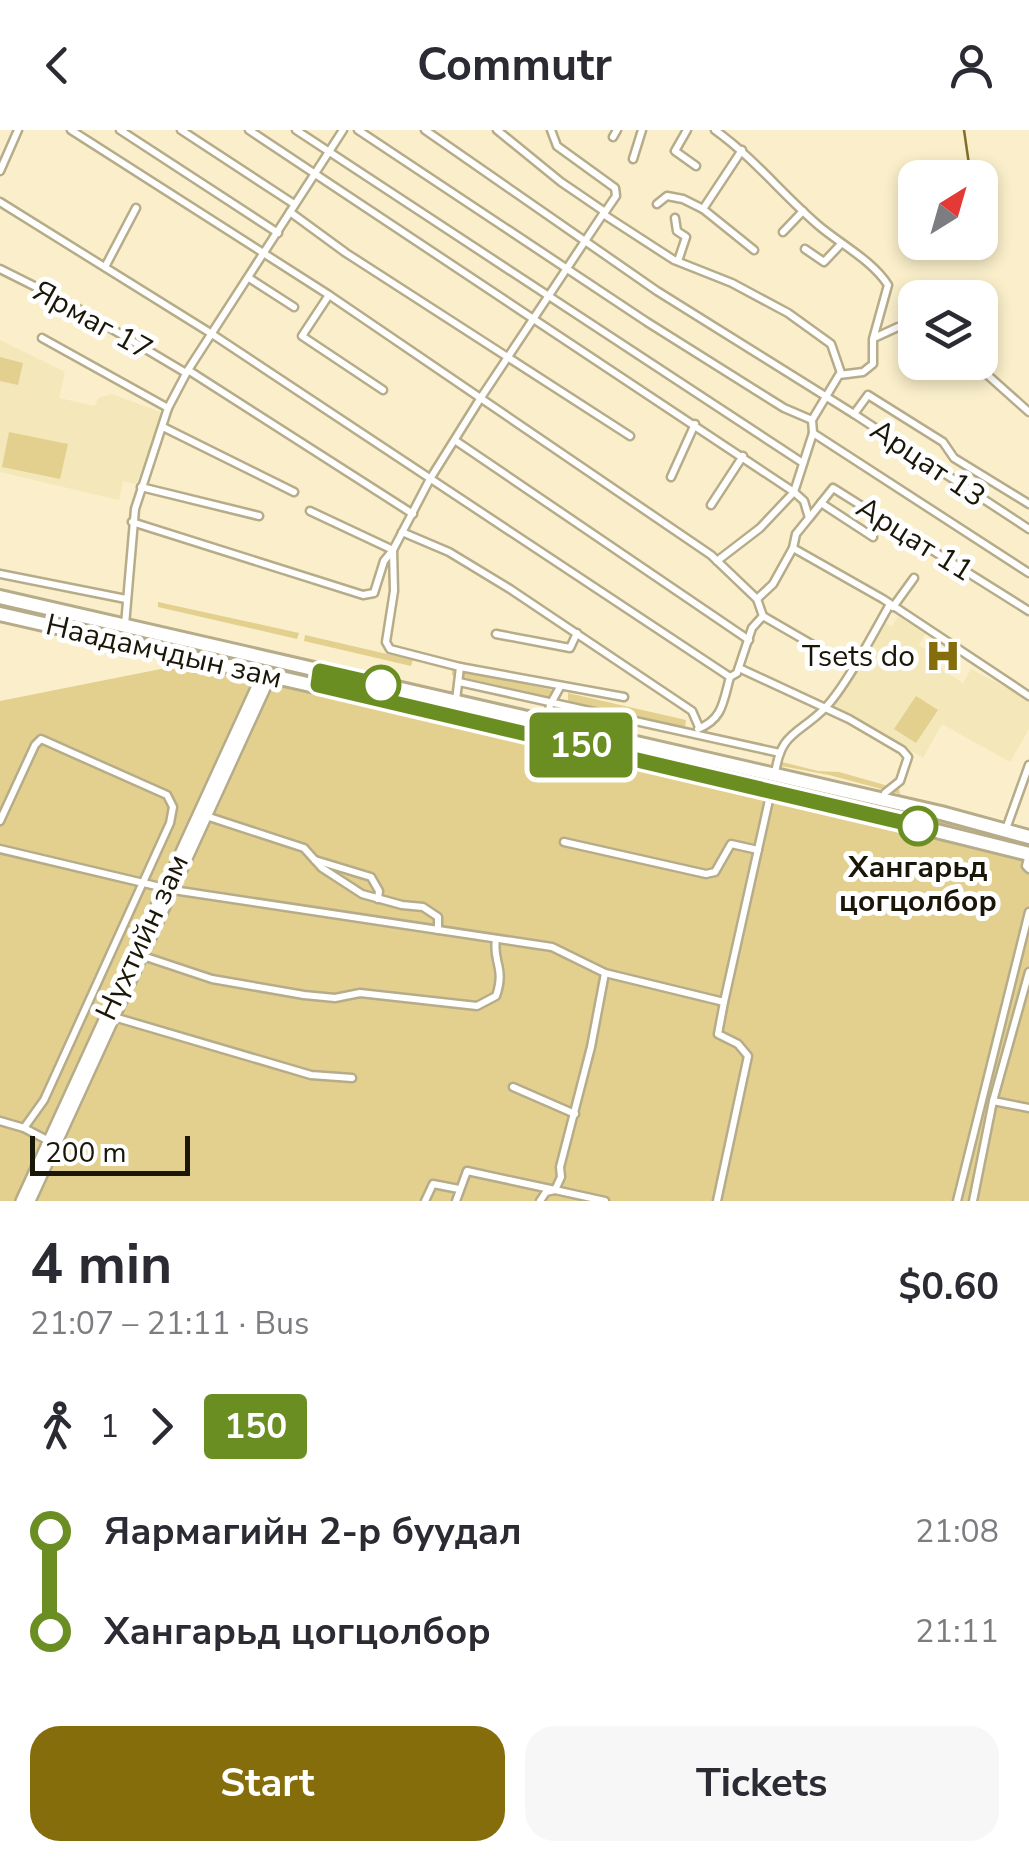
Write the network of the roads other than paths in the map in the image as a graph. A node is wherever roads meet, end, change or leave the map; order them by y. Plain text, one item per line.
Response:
1 (7, 130) edge
2 (71, 130) edge
3 (120, 130) edge
4 (181, 130) edge
5 (249, 130) edge
6 (296, 130) edge
7 (343, 130) edge
8 (358, 130) edge
9 (425, 130) edge
10 (497, 130) edge
11 (551, 130) edge
12 (687, 130) edge
13 (715, 130) edge
14 (640, 131) edge
15 (17, 133) edge
16 (742, 150) junction
17 (329, 152) junction
18 (634, 159) dead end
19 (696, 166) dead end
20 (0, 170) edge
21 (316, 173) junction
22 (0, 202) edge
23 (294, 204) junction
24 (657, 204) dead end
25 (136, 208) dead end
26 (703, 209) junction
27 (803, 211) junction
28 (290, 212) junction
29 (604, 213) junction
30 (675, 218) dead end
31 (783, 232) dead end
32 (278, 233) junction
33 (586, 242) junction
34 (841, 244) junction
35 (805, 249) dead end
36 (754, 250) dead end
37 (265, 254) junction
38 (678, 261) junction
39 (105, 266) junction
40 (566, 268) junction
41 (0, 269) edge
42 (249, 278) junction
43 (329, 295) junction
44 (546, 296) junction
45 (294, 307) dead end
46 (534, 317) junction
47 (898, 326) edge
48 (212, 334) junction
49 (42, 338) dead end
50 (873, 338) junction
51 (508, 358) junction
52 (187, 371) junction
53 (841, 373) junction
54 (993, 380) edge
55 (383, 390) dead end
56 (480, 398) junction
57 (828, 398) junction
58 (168, 408) junction
59 (1029, 412) edge
60 (854, 414) junction
61 (812, 420) junction
62 (695, 424) junction
63 (164, 427) junction
64 (813, 433) junction
65 (630, 436) dead end
66 (456, 440) junction
67 (743, 456) junction
68 (803, 463) junction
69 (671, 477) dead end
70 (430, 479) junction
71 (140, 487) junction
72 (294, 492) dead end
73 (794, 492) junction
74 (821, 504) junction
75 (1029, 504) edge
76 (711, 505) dead end
77 (310, 511) dead end
78 (412, 514) junction
79 (259, 516) dead end
80 (809, 518) junction
81 (132, 522) junction
82 (1029, 529) edge
83 (402, 532) junction
84 (874, 537) dead end
85 (793, 548) junction
86 (393, 550) junction
87 (717, 561) junction
88 (1029, 573) edge
89 (0, 574) edge
90 (914, 578) dead end
91 (378, 584) junction
92 (394, 591) junction
93 (0, 597) edge
94 (126, 599) junction
95 (756, 600) junction
96 (891, 607) junction
97 (47, 608) junction
98 (1029, 611) edge
99 (0, 614) edge
100 (763, 616) junction
101 (44, 624) junction
102 (124, 626) junction
103 (577, 633) junction
104 (496, 634) dead end
105 (748, 640) junction
106 (460, 666) junction
107 (851, 667) junction
108 (739, 668) junction
109 (267, 674) junction
110 (730, 676) junction
111 (319, 678) junction
112 (459, 682) junction
113 (560, 687) junction
114 (396, 688) junction
115 (1029, 696) edge
116 (624, 697) dead end
117 (440, 698) junction
118 (456, 702) junction
119 (394, 703) junction
120 (550, 704) junction
121 (825, 708) junction
122 (438, 713) junction
123 (547, 723) junction
124 (697, 730) junction
125 (584, 739) junction
126 (780, 752) junction
127 (1029, 765) edge
128 (775, 775) junction
129 (771, 790) junction
130 (850, 792) junction
131 (891, 798) junction
132 (848, 808) junction
133 (206, 816) junction
134 (894, 820) junction
135 (0, 822) edge
136 (1006, 830) junction
137 (1029, 837) edge
138 (564, 842) dead end
139 (0, 848) edge
140 (758, 850) junction
141 (1029, 854) edge
142 (314, 860) junction
143 (1029, 870) edge
144 (143, 881) junction
145 (169, 889) junction
146 (378, 898) junction
147 (1029, 912) edge
148 (438, 930) junction
149 (496, 939) junction
150 (142, 956) junction
151 (1029, 972) edge
152 (605, 973) junction
153 (1026, 1000) edge
154 (724, 1002) junction
155 (114, 1016) junction
156 (352, 1078) dead end
157 (513, 1087) dead end
158 (993, 1101) junction
159 (1029, 1108) edge
160 (574, 1114) junction
161 (0, 1122) edge
162 (24, 1128) junction
163 (48, 1141) junction
164 (459, 1189) junction
165 (555, 1190) junction
166 (21, 1201) edge
167 (30, 1201) edge
168 (425, 1201) edge
169 (456, 1201) edge
170 (540, 1201) edge
171 (605, 1201) edge
172 (717, 1201) edge
173 (957, 1201) edge
174 (972, 1201) edge

1 - 15 street
2 - 37 street
3 - 32 street
4 - 23 street
5 - 21 street
6 - 17 street
7 - 17 street
8 - 40 street
9 - 33 street, Арцат 13
10 - 29 street
11 - 29 street
12 - 19 street
13 - 16 street
14 - 18 street
15 - 20 street
16 - 26 street
16 - 27 street
17 - 21 street
17 - 44 street
21 - 23 street
21 - 46 street
22 - 39 street
23 - 28 street
24 - 26 street
25 - 39 street
26 - 36 street
27 - 31 street
27 - 34 street
28 - 32 street
28 - 51 street
29 - 33 street
29 - 38 street
30 - 38 street
32 - 37 street
33 - 40 street
33 - 57 street, Арцат 13
34 - 35 street
34 - 50 street
37 - 42 street
37 - 43 street
38 - 53 street
39 - 48 street
40 - 44 street
40 - 61 street
41 - 52 street, Ярмаг 17
42 - 45 street
42 - 48 street
43 - 55 street
43 - 56 street
44 - 46 street
44 - 68 street
46 - 51 street
46 - 62 street
47 - 50 street
48 - 52 street
48 - 70 street
49 - 58 street
50 - 53 street
51 - 56 street
51 - 65 street
52 - 58 street
52 - 78 street, Ярмаг 17
53 - 57 street
54 - 59 street
56 - 66 street
56 - 87 street
57 - 60 street, Арцат 13
57 - 61 street
58 - 63 street
60 - 75 street
60 - 82 street, Арцат 13
61 - 64 street
62 - 67 street
62 - 69 street
63 - 71 street
63 - 72 street
64 - 68 street
64 - 88 street
66 - 70 street
66 - 105 street
67 - 73 street
67 - 76 street
68 - 73 street
70 - 78 street
70 - 110 street
71 - 79 street
71 - 81 street
73 - 80 street
73 - 87 street
74 - 80 street, Арцат 11
74 - 84 street
74 - 98 street, Арцат 11
77 - 86 street
78 - 83 street
80 - 85 street, Арцат 11
81 - 91 street
81 - 94 street
83 - 86 street
83 - 103 street
85 - 95 street, Арцат 11
85 - 96 street
86 - 91 street
86 - 92 street
87 - 95 street
89 - 94 street
90 - 96 street
91 - 92 street
92 - 106 street
93 - 97 highway, Наадамчдын зам
94 - 102 street
95 - 100 street
96 - 107 street
96 - 115 street
97 - 101 highway
97 - 102 highway, Наадамчдын зам
99 - 101 highway, Наадамчдын зам
100 - 105 street
100 - 107 street
101 - 109 highway, Наадамчдын зам
102 - 111 highway, Наадамчдын зам
103 - 104 street
103 - 124 street
105 - 108 street
106 - 112 street
106 - 113 street
107 - 121 street
108 - 110 street
108 - 121 street
109 - 111 highway, Наадамчдын зам
109 - 133 main road, Нүхтийн зам
109 - 145 main road, Нүхтийн зам
110 - 124 street
111 - 114 highway, Наадамчдын зам
111 - 119 highway, Наадамчдын зам
112 - 118 street
112 - 120 street
113 - 116 street
113 - 120 street
114 - 117 highway, Наадамчдын зам
114 - 119 highway
117 - 118 highway, Наадамчдын зам
117 - 122 highway
118 - 123 highway, Наадамчдын зам
119 - 122 highway, Наадамчдын зам
120 - 123 street
120 - 124 street
121 - 126 street
121 - 131 street
122 - 125 highway, Наадамчдын зам
123 - 125 highway, Наадамчдын зам
124 - 126 street
125 - 128 highway, Наадамчдын зам
125 - 129 highway, Наадамчдын зам
126 - 128 street
127 - 136 street
128 - 130 highway, Наадамчдын зам
129 - 132 highway, Наадамчдын зам
129 - 140 street
130 - 131 highway, Наадамчдын зам
130 - 132 highway
131 - 134 highway
131 - 136 highway, Наадамчдын зам
132 - 134 highway, Наадамчдын зам
133 - 142 street
133 - 145 main road, Нүхтийн зам
134 - 141 highway, Наадамчдын зам
135 - 144 street
136 - 137 highway, Наадамчдын зам
138 - 140 street
139 - 144 street
140 - 154 street
141 - 143 street
142 - 146 street
142 - 146 street
144 - 145 street
144 - 162 street
145 - 148 street
145 - 150 main road, Нүхтийн зам
145 - 163 main road, Нүхтийн зам
146 - 148 street
147 - 173 street
148 - 149 street
149 - 150 street
149 - 152 street
150 - 155 main road, Нүхтийн зам
151 - 153 street
152 - 154 street
152 - 160 street
153 - 158 street
154 - 172 street
155 - 156 street
155 - 167 main road, Нүхтийн зам
157 - 160 street
158 - 159 street
158 - 174 street
160 - 165 street
161 - 162 street
162 - 163 street
163 - 166 main road, Нүхтийн зам
164 - 165 street
164 - 168 street
164 - 169 street
165 - 170 street
165 - 171 street

